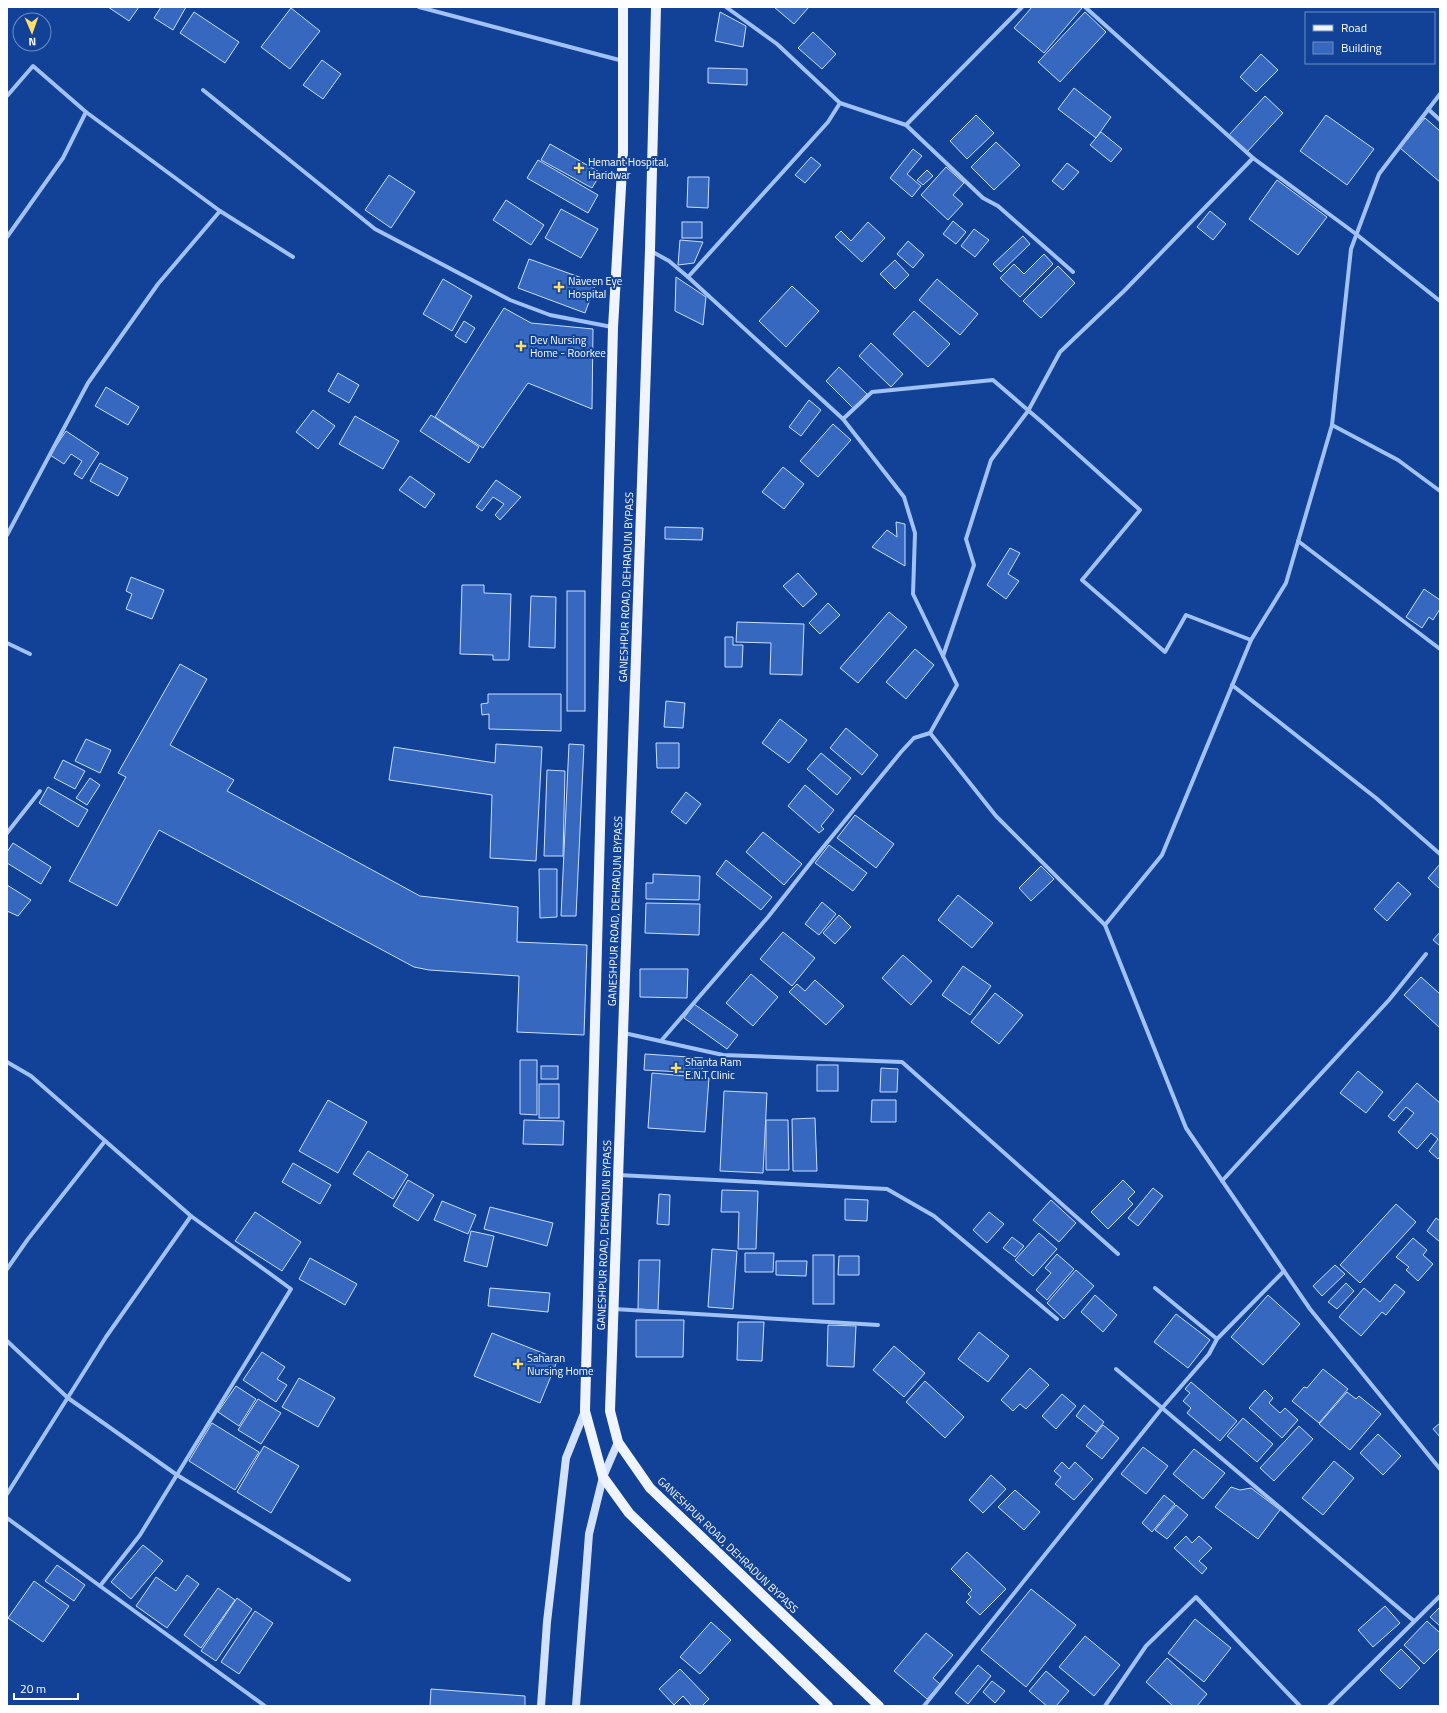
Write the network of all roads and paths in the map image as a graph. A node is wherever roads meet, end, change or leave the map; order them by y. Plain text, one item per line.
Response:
1 (419, 7) edge
2 (623, 7) edge
3 (656, 7) edge
4 (726, 7) edge
5 (1022, 7) edge
6 (1085, 7) edge
7 (624, 61) junction
8 (203, 90) dead end
9 (1440, 94) edge
10 (7, 96) edge
11 (840, 102) junction
12 (1428, 109) junction
13 (86, 112) junction
14 (1440, 120) edge
15 (906, 125) junction
16 (1253, 158) junction
17 (220, 211) junction
18 (1356, 234) junction
19 (7, 237) edge
20 (650, 250) junction
21 (293, 257) dead end
22 (1073, 272) dead end
23 (688, 278) junction
24 (1440, 301) edge
25 (613, 328) junction
26 (1028, 411) junction
27 (844, 419) junction
28 (1332, 425) junction
29 (1440, 491) edge
30 (7, 535) edge
31 (1298, 540) junction
32 (1251, 640) junction
33 (7, 643) edge
34 (1440, 649) edge
35 (30, 654) dead end
36 (943, 656) junction
37 (1232, 685) junction
38 (930, 733) junction
39 (40, 790) dead end
40 (7, 833) edge
41 (1440, 854) edge
42 (1105, 925) junction
43 (1426, 954) dead end
44 (623, 1032) junction
45 (662, 1041) junction
46 (7, 1062) edge
47 (105, 1141) junction
48 (618, 1176) junction
49 (1222, 1181) junction
50 (191, 1216) junction
51 (1118, 1254) dead end
52 (7, 1269) edge
53 (1284, 1271) junction
54 (1155, 1288) dead end
55 (613, 1309) junction
56 (1057, 1319) dead end
57 (878, 1325) dead end
58 (1217, 1339) junction
59 (7, 1341) edge
60 (1116, 1369) dead end
61 (68, 1398) junction
62 (1162, 1407) junction
63 (585, 1411) junction
64 (618, 1442) junction
65 (1440, 1469) edge
66 (177, 1474) junction
67 (603, 1477) junction
68 (7, 1494) edge
69 (7, 1518) edge
70 (349, 1580) dead end
71 (100, 1586) junction
72 (1440, 1596) edge
73 (1414, 1621) junction
74 (265, 1706) edge
75 (541, 1706) edge
76 (576, 1706) edge
77 (828, 1706) edge
78 (879, 1706) edge
79 (924, 1706) edge
80 (1105, 1706) edge
81 (1300, 1706) edge
82 (1329, 1706) edge

1 - 7 street
2 - 7 main road
3 - 20 main road, GANESHPUR ROAD, DEHRADUN BYPASS
4 - 11 street
5 - 15 street
6 - 16 street
7 - 25 main road
8 - 25 street
9 - 12 street
10 - 13 street
11 - 15 street
11 - 23 street
12 - 14 street
12 - 18 street
13 - 17 street
13 - 19 street
15 - 22 street
16 - 18 street
16 - 26 street
17 - 21 street
17 - 30 street
18 - 24 street
18 - 28 street
20 - 23 street
20 - 44 main road, GANESHPUR ROAD, DEHRADUN BYPASS
23 - 27 street
25 - 63 main road
26 - 27 street
26 - 32 street
26 - 36 street
27 - 36 street
28 - 29 street
28 - 31 street
31 - 32 street
31 - 34 street
32 - 37 street
33 - 35 street
36 - 38 street
37 - 41 street
37 - 42 street
38 - 42 street
38 - 45 street
39 - 40 street
42 - 49 street
43 - 49 street
44 - 45 street
44 - 48 main road, GANESHPUR ROAD, DEHRADUN BYPASS
45 - 51 street
46 - 47 street
47 - 50 street
47 - 52 street
48 - 55 main road, GANESHPUR ROAD, DEHRADUN BYPASS
48 - 56 street
49 - 53 street
50 - 61 street
50 - 66 street
53 - 58 street
53 - 65 street
54 - 58 street
55 - 57 street
55 - 64 main road, GANESHPUR ROAD, DEHRADUN BYPASS
58 - 62 street
59 - 61 street
60 - 62 street
61 - 66 street
61 - 68 street
62 - 73 street
62 - 79 street
63 - 67 main road
63 - 75 street
64 - 67 street
64 - 78 main road, GANESHPUR ROAD, DEHRADUN BYPASS
66 - 70 street
66 - 71 street
67 - 76 street
67 - 77 main road
69 - 71 street
71 - 74 street
72 - 73 street
73 - 82 street
80 - 81 street

